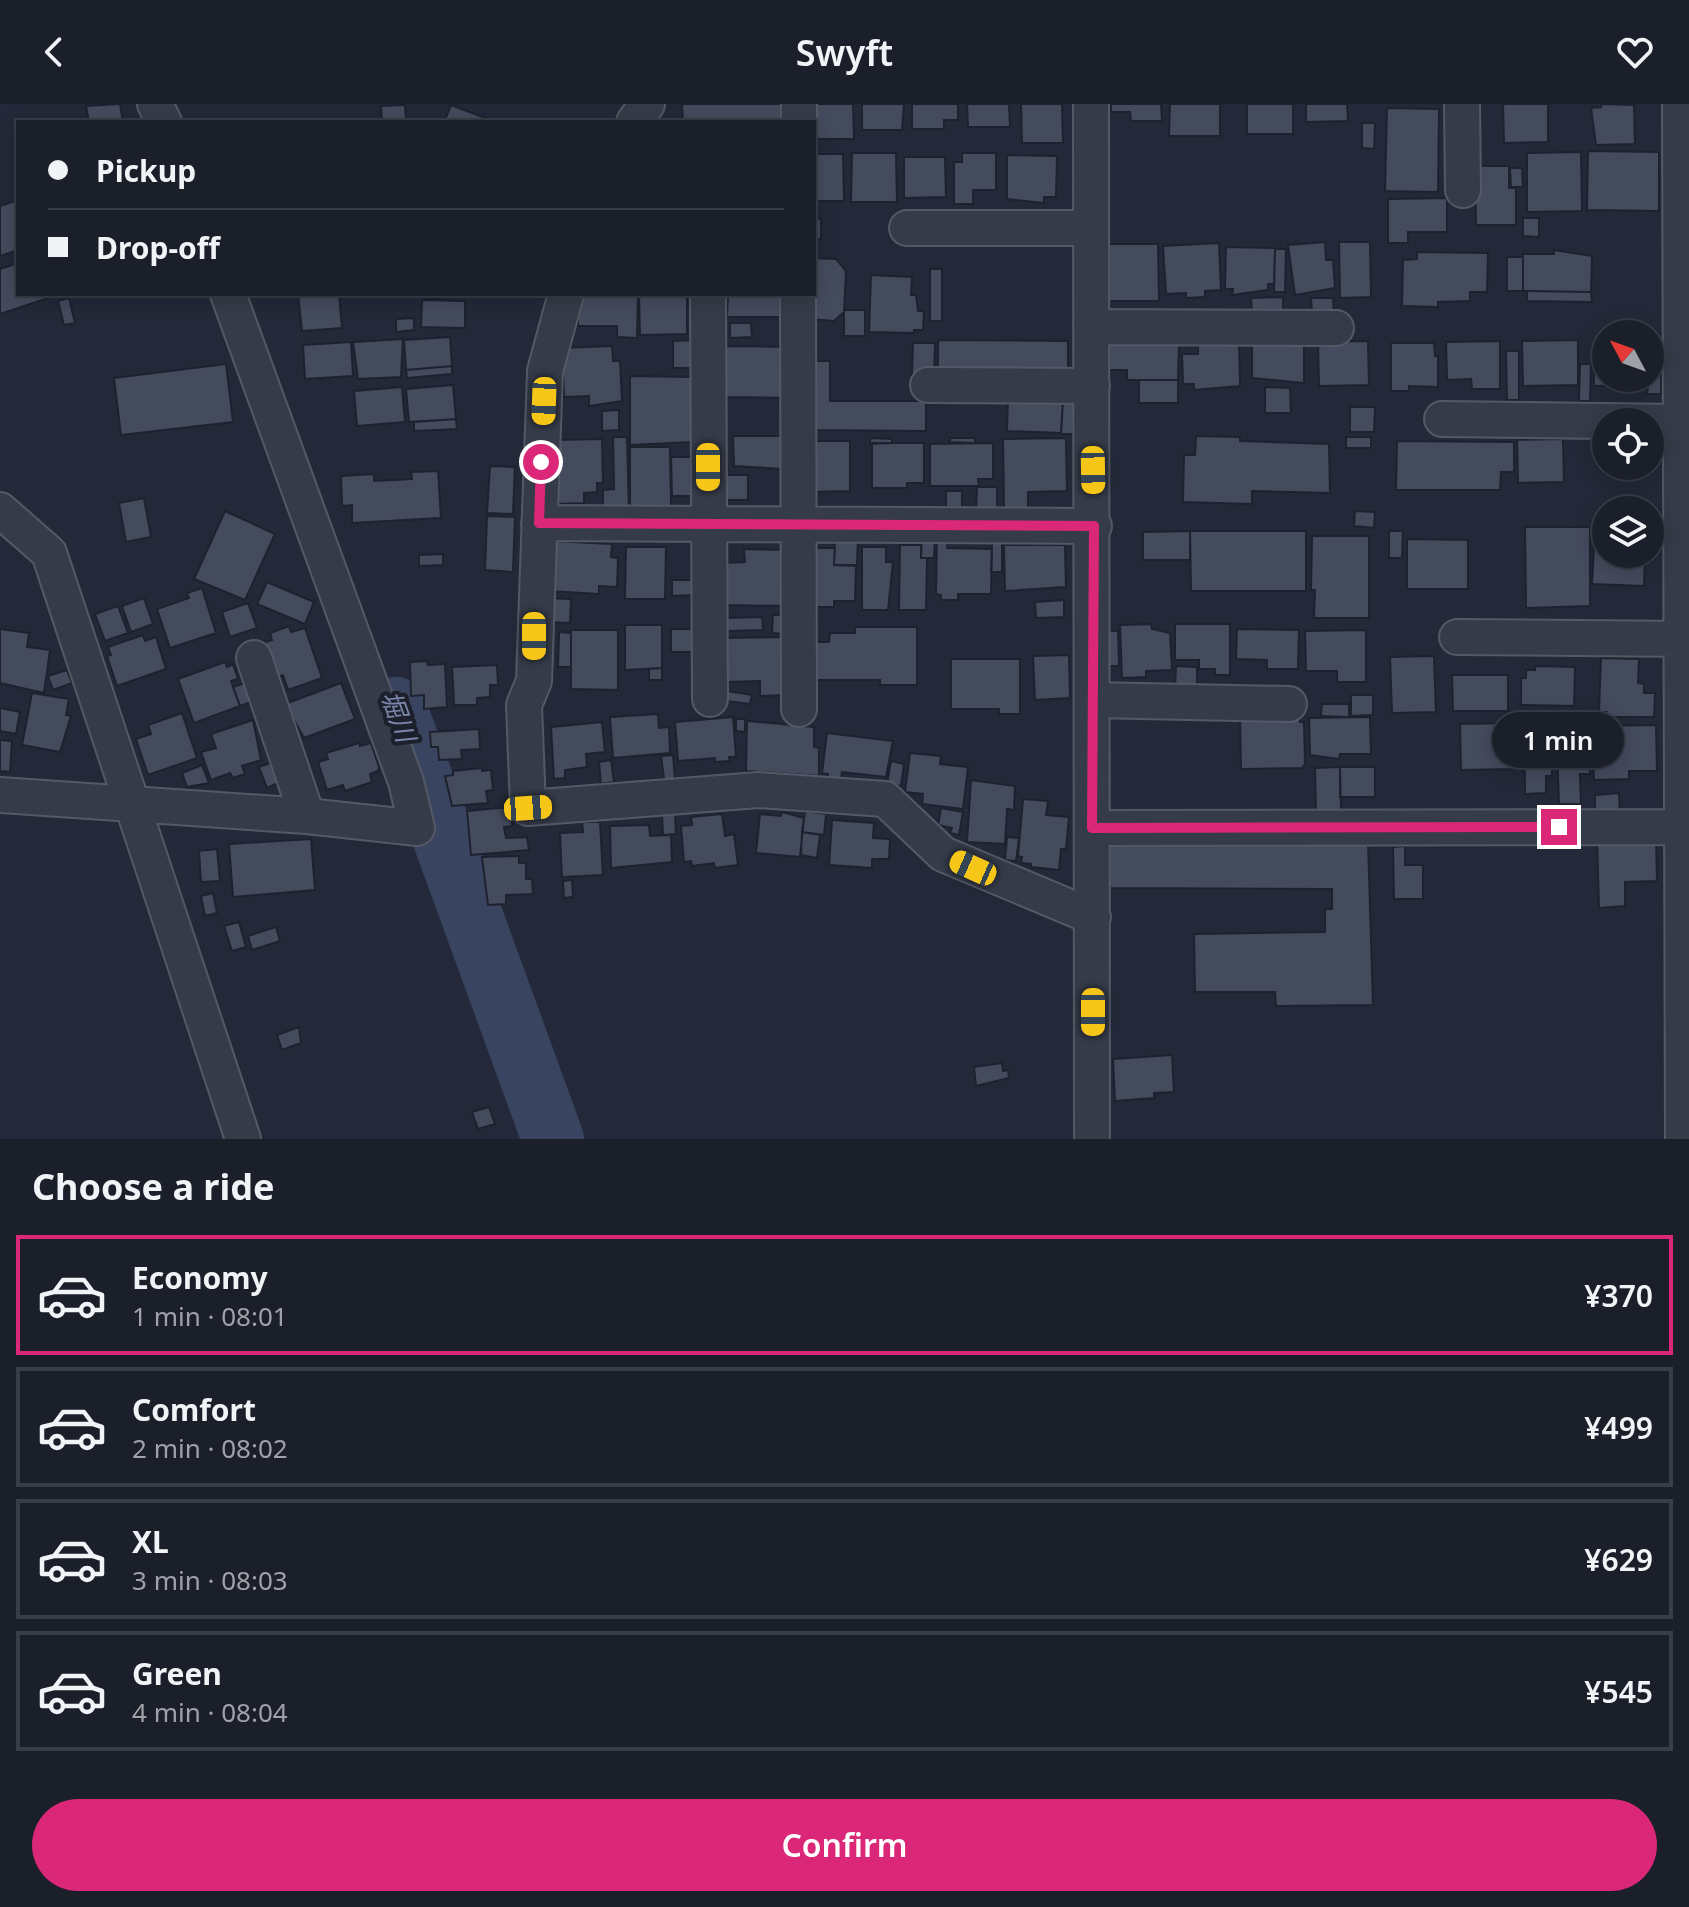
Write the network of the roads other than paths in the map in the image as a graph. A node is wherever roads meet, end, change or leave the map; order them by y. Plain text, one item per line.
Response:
1 (1091, 104) edge
2 (1462, 104) edge
3 (1680, 104) edge
4 (1463, 190) dead end
5 (1685, 227) edge
6 (907, 228) dead end
7 (1090, 228) junction
8 (229, 296) edge
9 (565, 296) edge
10 (708, 296) edge
11 (798, 296) edge
12 (1091, 327) junction
13 (1336, 328) dead end
14 (928, 385) dead end
15 (1092, 386) junction
16 (1442, 419) dead end
17 (1681, 422) junction
18 (0, 510) edge
19 (539, 523) junction
20 (707, 524) junction
21 (797, 525) junction
22 (1094, 526) junction
23 (1457, 637) dead end
24 (1686, 639) edge
25 (254, 658) dead end
26 (710, 699) dead end
27 (1093, 700) junction
28 (1289, 704) dead end
29 (799, 709) dead end
30 (0, 795) edge
31 (130, 804) junction
32 (307, 816) junction
33 (1684, 827) junction
34 (1092, 828) junction
35 (1093, 917) junction
36 (243, 1139) edge
37 (1092, 1139) edge
38 (1683, 1139) edge

1 - 7 street
2 - 4 street
3 - 5 street
5 - 17 street
6 - 7 street
7 - 12 street
8 - 32 street
9 - 19 street
10 - 20 street
11 - 21 street
12 - 13 street
12 - 15 street
14 - 15 street
15 - 22 street
16 - 17 street
17 - 24 street
18 - 31 street
19 - 20 street
19 - 35 street
20 - 21 street
20 - 26 street
21 - 22 street
21 - 29 street
22 - 27 street
23 - 24 street
24 - 33 street
25 - 32 street
27 - 28 street
27 - 34 street
30 - 31 street
31 - 32 street
31 - 36 street
33 - 34 street
33 - 38 street
34 - 35 street
35 - 37 street

